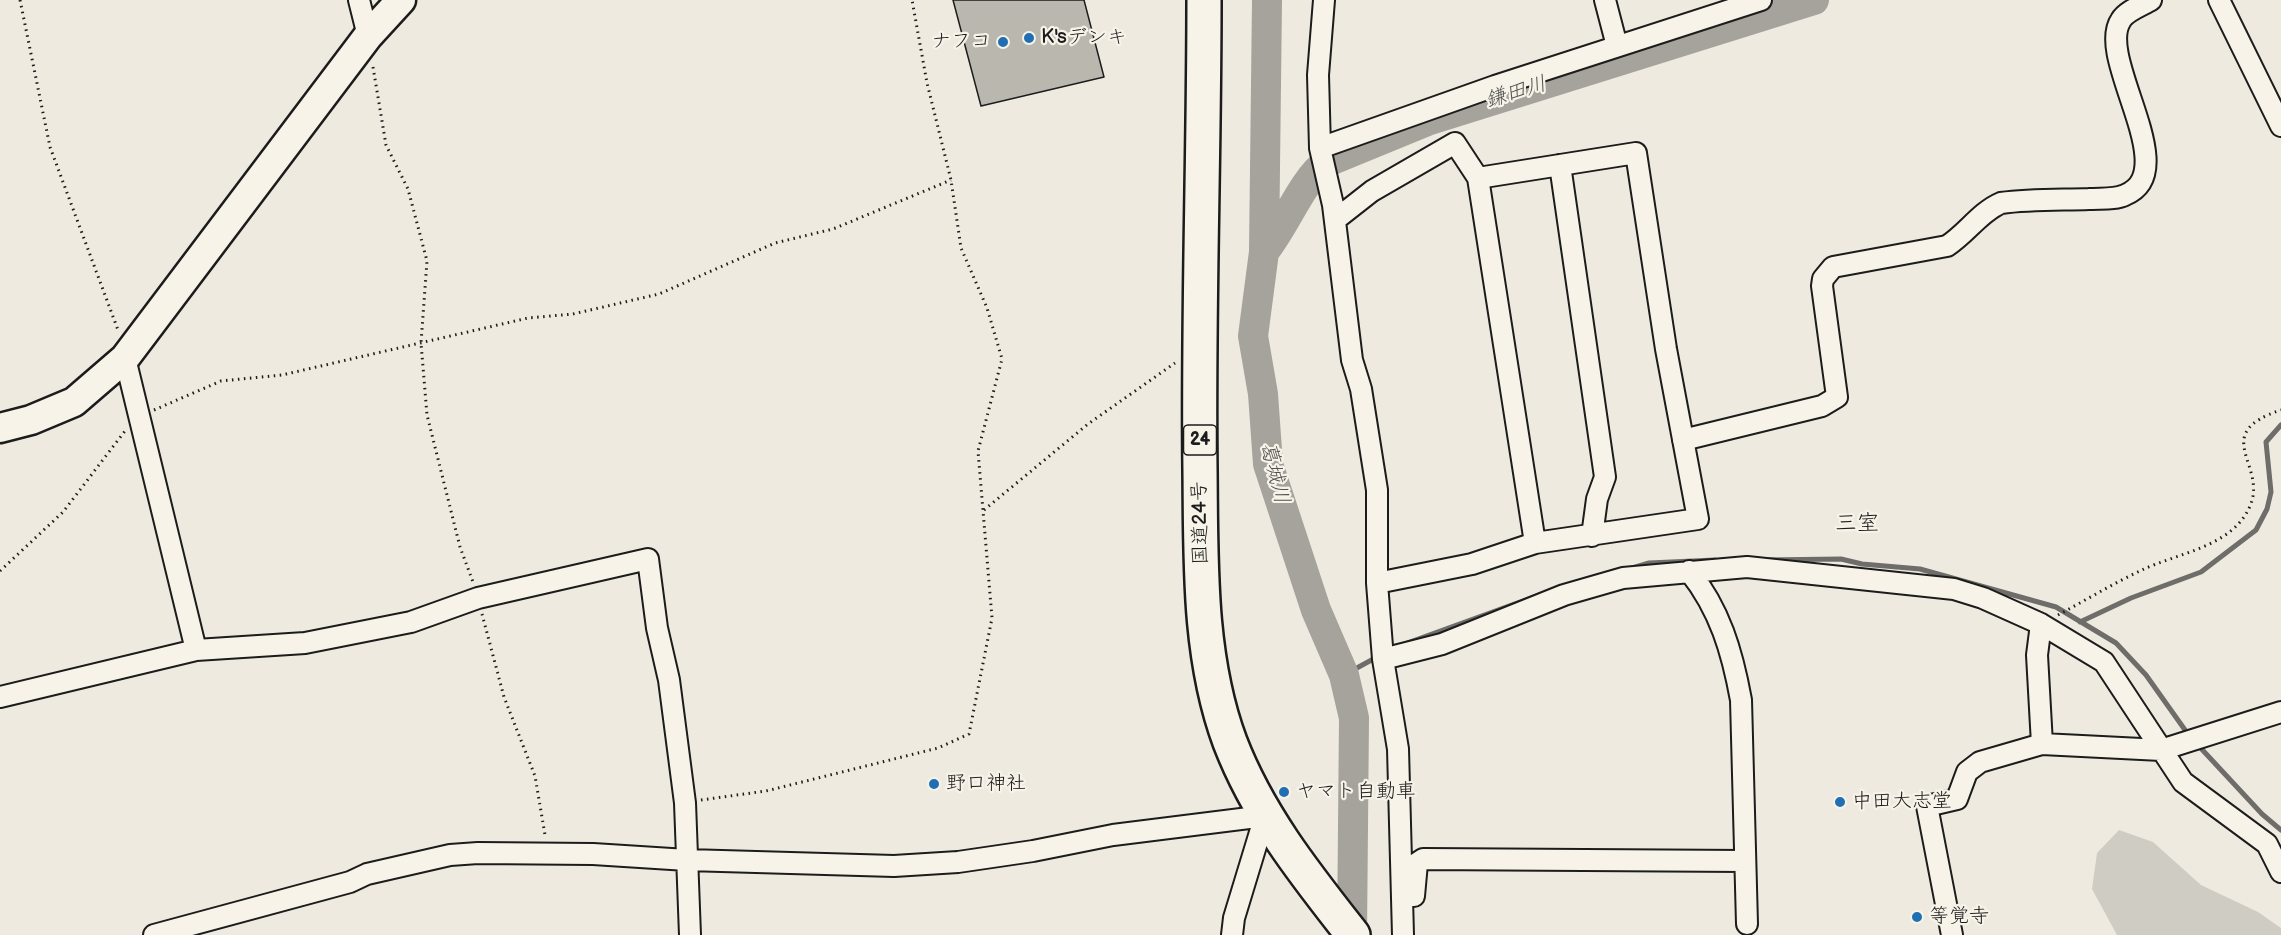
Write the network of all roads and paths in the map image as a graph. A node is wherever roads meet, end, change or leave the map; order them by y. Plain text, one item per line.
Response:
1 (20, 0) edge
2 (359, 0) edge
3 (401, 0) edge
4 (912, 0) edge
5 (1204, 0) edge
6 (1324, 0) edge
7 (1605, 0) edge
8 (1761, 0) edge
9 (2151, 0) edge
10 (2219, 0) edge
11 (368, 36) junction
12 (1617, 46) junction
13 (2281, 126) edge
14 (1320, 148) junction
15 (1560, 165) junction
16 (1478, 177) junction
17 (951, 180) junction
18 (1334, 212) junction
19 (421, 343) junction
20 (1198, 347) junction
21 (125, 358) junction
22 (2281, 410) edge
23 (141, 416) junction
24 (0, 428) edge
25 (1683, 440) junction
26 (984, 510) junction
27 (1592, 536) junction
28 (1534, 543) junction
29 (0, 571) edge
30 (1689, 572) junction
31 (1377, 583) junction
32 (478, 598) junction
33 (2041, 624) junction
34 (196, 650) junction
35 (1383, 659) junction
36 (0, 697) edge
37 (2281, 712) edge
38 (2042, 744) junction
39 (2161, 750) junction
40 (685, 803) junction
41 (1265, 816) junction
42 (520, 855) junction
43 (687, 860) junction
44 (1745, 861) junction
45 (2281, 872) edge
46 (1747, 924) dead end
47 (154, 935) edge
48 (690, 935) edge
49 (1232, 935) edge
50 (1353, 935) edge
51 (1403, 935) edge
52 (1413, 935) edge
53 (1952, 935) edge

1 - 21 path
2 - 11 street
3 - 11 street
4 - 17 path
5 - 20 highway, 国道24号 / 24
6 - 14 street
7 - 12 street
8 - 12 street
9 - 25 street
10 - 13 street
11 - 19 path
11 - 21 street
12 - 14 street
14 - 18 street
15 - 16 street
15 - 25 street
15 - 27 street
16 - 18 street
16 - 28 street
17 - 19 path
17 - 26 path
18 - 31 street
19 - 23 path
19 - 32 path
20 - 26 path
20 - 41 highway, 国道24号 / 24
21 - 23 street
21 - 24 street
22 - 33 path
23 - 29 path
23 - 34 street
25 - 27 street
26 - 40 path
27 - 28 street
28 - 31 street
30 - 33 street
30 - 35 street
30 - 44 street
31 - 35 street
32 - 34 street
32 - 40 street
32 - 42 path
33 - 38 street
33 - 39 street
34 - 36 street
35 - 51 street
37 - 39 street
38 - 39 street
38 - 53 street
39 - 45 street
40 - 43 street
41 - 43 street
41 - 49 street
41 - 50 highway, 国道24号 / 24
42 - 43 street
42 - 47 street
43 - 48 street
44 - 46 street
44 - 52 street

